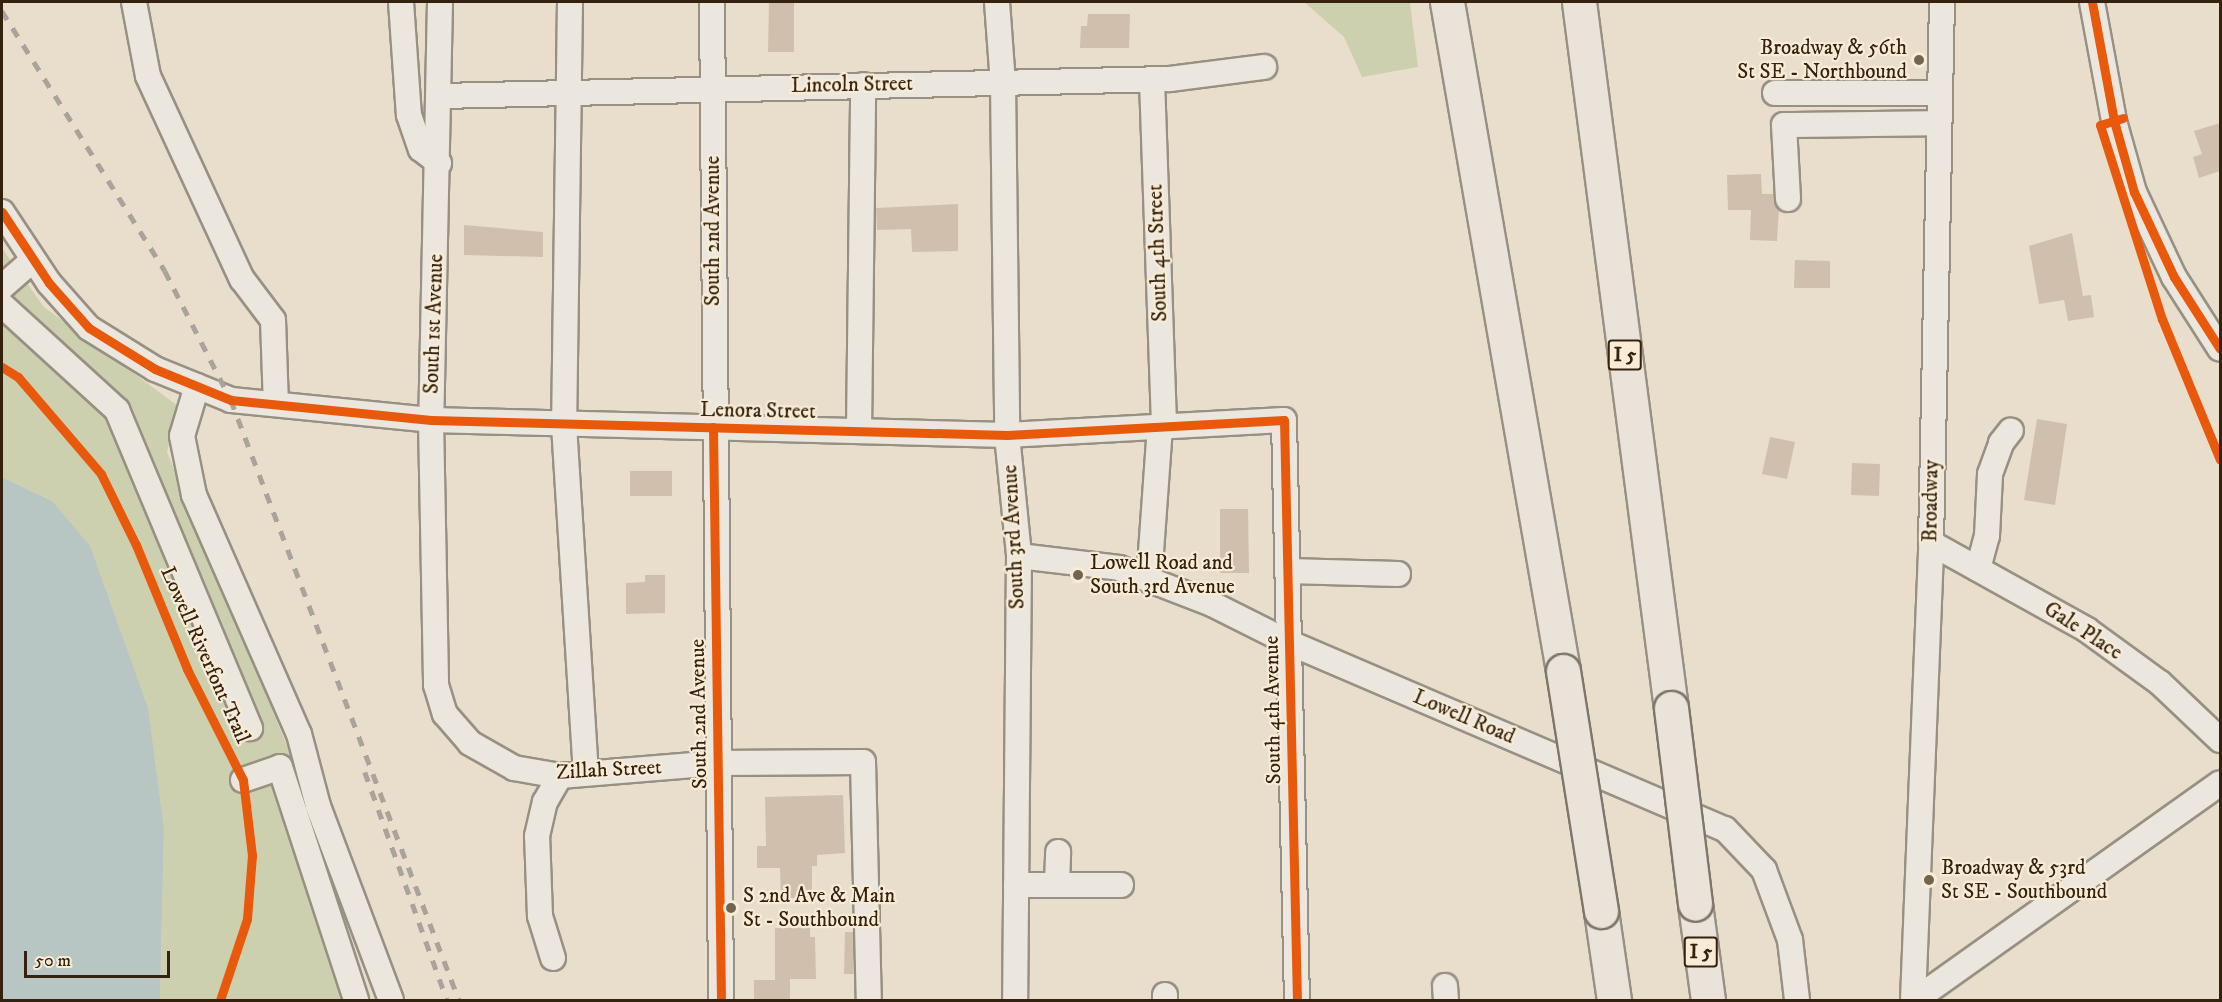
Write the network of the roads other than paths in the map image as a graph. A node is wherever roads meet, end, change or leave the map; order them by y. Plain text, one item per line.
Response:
1 (134, 2) edge
2 (401, 2) edge
3 (440, 2) edge
4 (570, 2) edge
5 (712, 2) edge
6 (997, 2) edge
7 (1447, 2) edge
8 (1579, 2) edge
9 (1942, 2) edge
10 (2092, 2) edge
11 (1263, 67) dead end
12 (1152, 80) junction
13 (1003, 83) junction
14 (863, 85) junction
15 (713, 86) junction
16 (570, 92) junction
17 (1775, 93) dead end
18 (1940, 93) junction
19 (441, 96) junction
20 (1939, 123) junction
21 (439, 163) junction
22 (1788, 199) dead end
23 (2, 212) edge
24 (33, 260) junction
25 (2, 287) edge
26 (2, 305) edge
27 (2220, 349) edge
28 (197, 386) junction
29 (276, 404) junction
30 (431, 420) junction
31 (1284, 420) joint
32 (564, 425) junction
33 (1162, 426) junction
34 (713, 428) junction
35 (2011, 430) dead end
36 (859, 431) junction
37 (1007, 435) junction
38 (1931, 543) junction
39 (1019, 556) junction
40 (1978, 569) junction
41 (1288, 571) junction
42 (1398, 574) dead end
43 (1149, 580) junction
44 (1290, 643) junction
45 (250, 728) dead end
46 (2220, 740) edge
47 (470, 743) joint
48 (717, 763) junction
49 (586, 773) junction
50 (560, 776) junction
51 (243, 780) dead end
52 (2220, 783) edge
53 (1058, 852) dead end
54 (1016, 885) junction
55 (1057, 885) junction
56 (1121, 885) dead end
57 (553, 958) dead end
58 (356, 1000) edge
59 (391, 1000) edge
60 (721, 1000) edge
61 (868, 1000) edge
62 (1015, 1000) edge
63 (1297, 1000) edge
64 (1614, 1000) edge
65 (1708, 1000) edge
66 (1797, 1000) edge
67 (1914, 1000) edge

1 - 29 street
2 - 21 street
3 - 19 street, South 1st Avenue
4 - 16 street
5 - 15 street, South 2nd Avenue
6 - 13 street, South 3rd Avenue
7 - 64 highway, bridge
8 - 65 highway, I 5, bridge
9 - 18 street, Broadway
10 - 27 street
11 - 12 street, Lincoln Street
12 - 13 street, Lincoln Street
12 - 33 street, South 4th Street
13 - 14 street, Lincoln Street
13 - 37 street, South 3rd Avenue
14 - 15 street, Lincoln Street
14 - 36 street
15 - 16 street, Lincoln Street
15 - 34 street, South 2nd Avenue
16 - 19 street, Lincoln Street
16 - 32 street
17 - 18 street
18 - 20 street, Broadway
19 - 21 street, South 1st Avenue
20 - 22 street
20 - 38 street, Broadway
21 - 30 street, South 1st Avenue
23 - 24 street, Lenora Street
24 - 25 street
24 - 28 street, Lenora Street
26 - 45 street
28 - 29 street, Lenora Street
28 - 59 street
29 - 30 street, Lenora Street
30 - 32 street, Lenora Street
30 - 47 street, South 1st Avenue
31 - 33 street, Lenora Street
31 - 41 street, South 4th Avenue
32 - 34 street, Lenora Street
32 - 49 street
33 - 37 street, Lenora Street
33 - 43 street, South 4th Street
34 - 36 street, Lenora Street
34 - 48 street, South 2nd Avenue
35 - 40 street
36 - 37 street, Lenora Street
37 - 39 street, South 3rd Avenue
38 - 40 street, Gale Place
38 - 67 street, Broadway
39 - 43 street, Lowell Road
39 - 54 street, South 3rd Avenue
40 - 46 street, Gale Place
41 - 42 street
41 - 44 street, South 4th Avenue
43 - 44 street, Lowell Road
44 - 63 street, South 4th Avenue
44 - 66 street, Lowell Road
47 - 50 street, Zillah Street
48 - 49 street, Zillah Street
48 - 60 street, South 2nd Avenue
48 - 61 street, Zillah Street
49 - 50 street, Zillah Street
50 - 57 street
51 - 58 street
52 - 67 street
53 - 55 street
54 - 55 street
54 - 62 street, South 3rd Avenue
55 - 56 street

